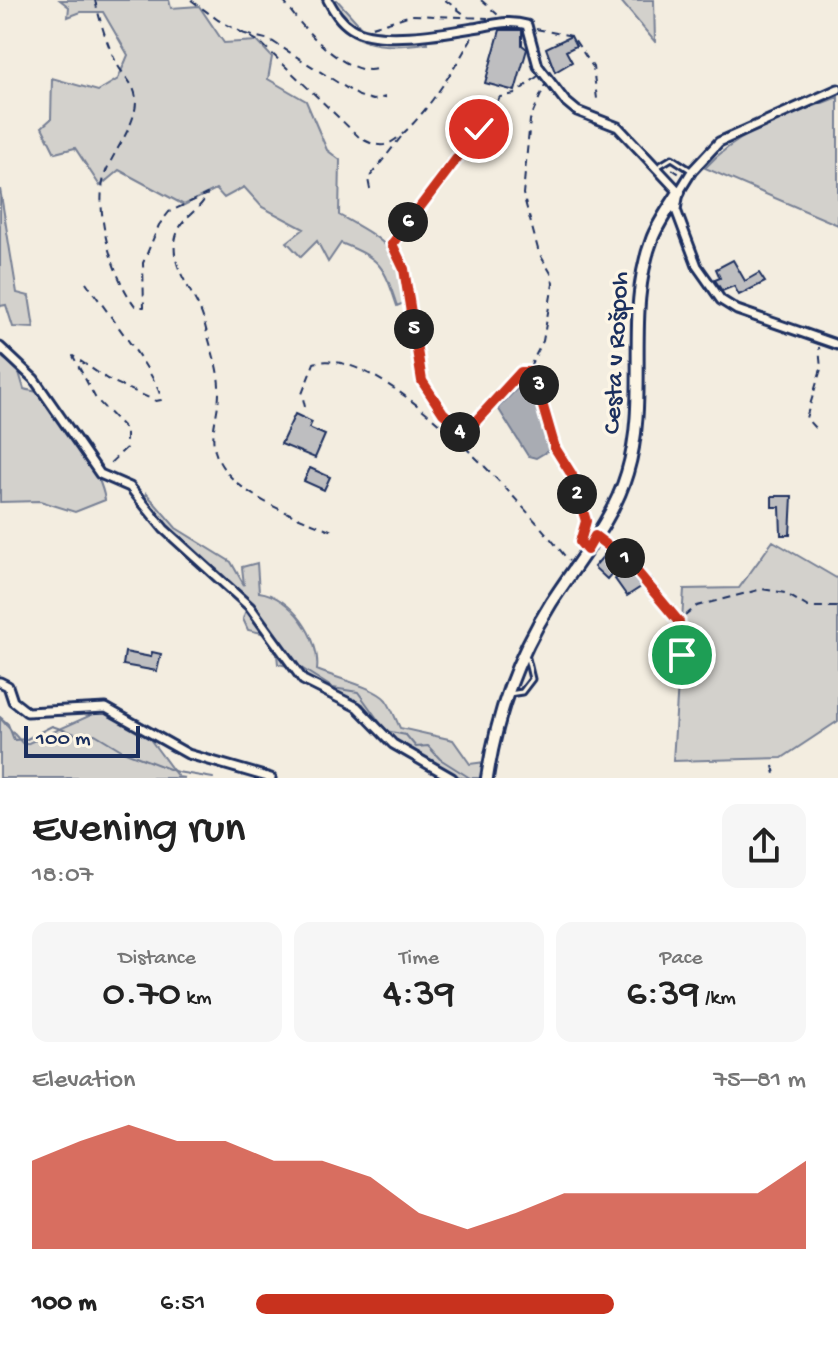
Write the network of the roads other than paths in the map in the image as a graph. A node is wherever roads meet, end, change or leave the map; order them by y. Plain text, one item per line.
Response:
1 (328, 0) edge
2 (838, 89) edge
3 (656, 169) junction
4 (692, 171) junction
5 (679, 192) junction
6 (838, 345) edge
7 (0, 347) edge
8 (595, 536) junction
9 (523, 652) junction
10 (681, 661) dead end
11 (0, 682) edge
12 (505, 694) junction
13 (271, 778) edge
14 (452, 778) edge
15 (487, 778) edge

1 - 3 street
2 - 4 street
3 - 4 lane
3 - 5 street
4 - 5 street
5 - 6 street
5 - 8 street, Cesta v Rošpoh
7 - 14 street
8 - 9 street, Cesta v Rošpoh
8 - 10 street
9 - 12 street, Cesta v Rošpoh
9 - 12 lane
11 - 13 street
12 - 15 street, Cesta v Rošpoh

